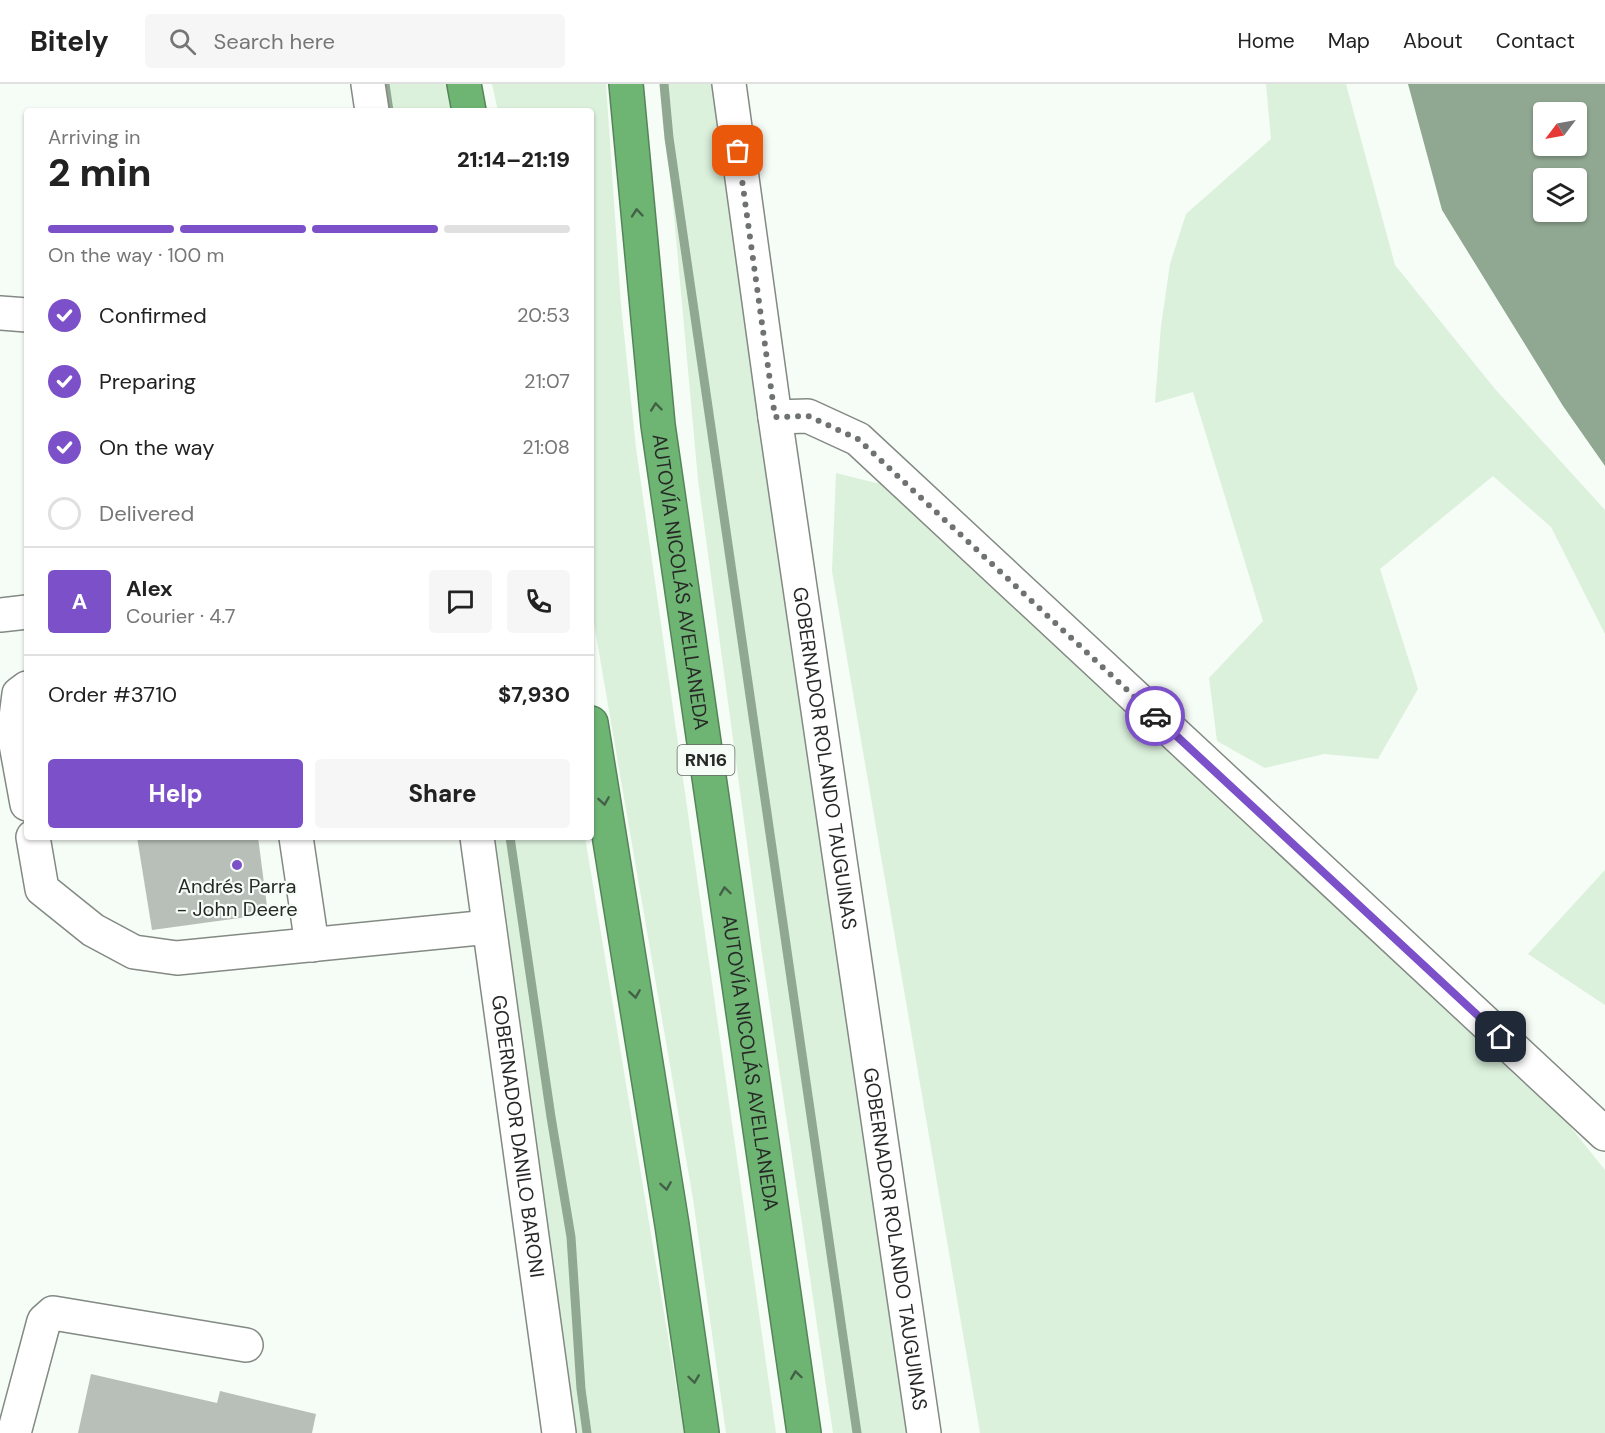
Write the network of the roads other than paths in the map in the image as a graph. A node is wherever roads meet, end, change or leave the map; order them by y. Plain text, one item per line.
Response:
1 (368, 84) edge
2 (464, 84) edge
3 (626, 84) edge
4 (729, 84) edge
5 (372, 108) edge
6 (469, 108) edge
7 (0, 314) edge
8 (24, 315) edge
9 (775, 417) junction
10 (24, 612) edge
11 (0, 615) edge
12 (24, 690) edge
13 (594, 742) edge
14 (24, 788) edge
15 (34, 840) edge
16 (296, 840) edge
17 (477, 840) edge
18 (489, 927) junction
19 (312, 945) junction
20 (1605, 1134) edge
21 (246, 1345) dead end
22 (15, 1433) edge
23 (559, 1433) edge
24 (702, 1433) edge
25 (804, 1433) edge
26 (924, 1433) edge

1 - 5 street
2 - 6 highway
25 -> 3 highway, AUTOVÍA NICOLÁS AVELLANEDA / RN16
4 - 9 street, GOBERNADOR ROLANDO TAUGUINAS
7 - 8 street
9 - 20 street
9 - 26 street, GOBERNADOR ROLANDO TAUGUINAS
10 - 11 street
12 - 14 street
13 -> 24 highway
15 - 19 street
16 - 19 street
17 - 18 street, GOBERNADOR DANILO BARONI
18 - 19 street
18 - 23 street, GOBERNADOR DANILO BARONI
21 - 22 street

